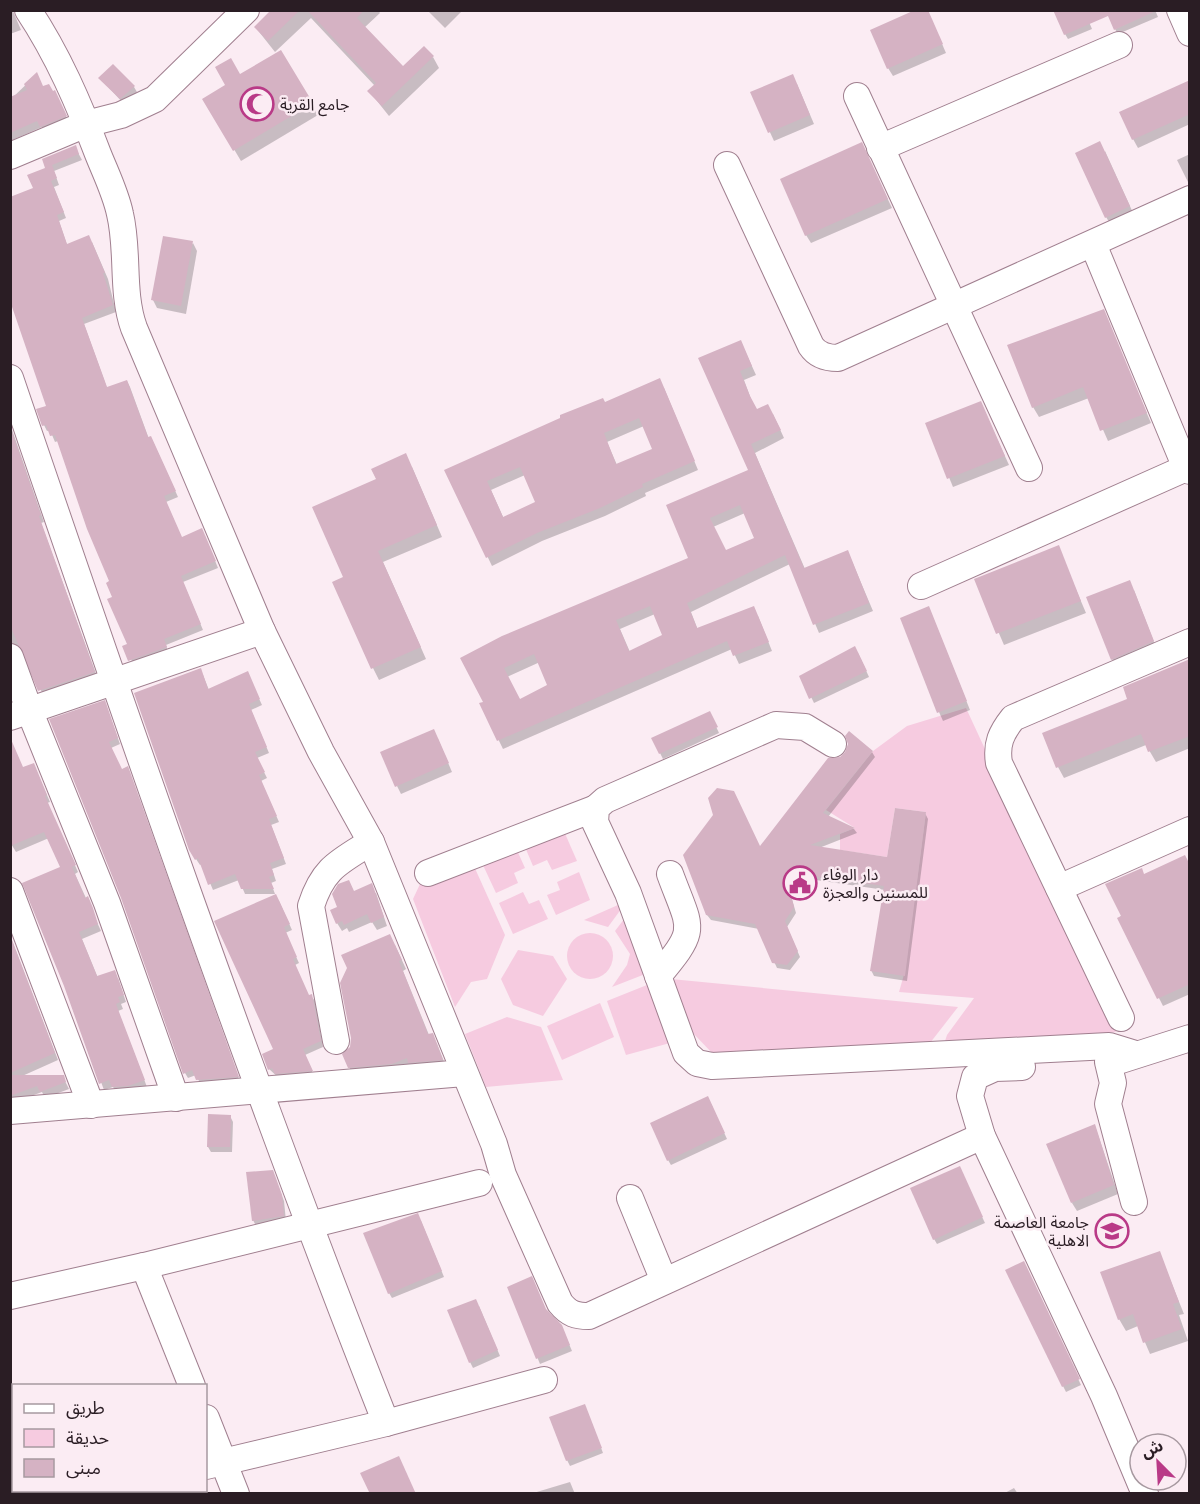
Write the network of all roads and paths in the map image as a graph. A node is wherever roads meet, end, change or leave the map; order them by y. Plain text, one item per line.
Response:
1 (28, 10) edge
2 (246, 10) edge
3 (1180, 10) edge
4 (1190, 33) edge
5 (1119, 45) dead end
6 (856, 96) dead end
7 (86, 124) junction
8 (880, 148) junction
9 (10, 156) edge
10 (727, 165) dead end
11 (1190, 199) edge
12 (1093, 244) junction
13 (954, 306) junction
14 (10, 378) edge
15 (1029, 468) dead end
16 (1188, 470) edge
17 (921, 586) dead end
18 (262, 631) junction
19 (1190, 642) edge
20 (10, 657) edge
21 (114, 684) junction
22 (20, 715) edge
23 (833, 744) dead end
24 (596, 808) junction
25 (1190, 830) edge
26 (371, 842) junction
27 (428, 873) dead end
28 (670, 874) dead end
29 (1059, 888) junction
30 (10, 891) edge
31 (658, 976) junction
32 (1121, 1018) dead end
33 (1190, 1038) edge
34 (336, 1041) dead end
35 (1135, 1054) junction
36 (1107, 1062) junction
37 (464, 1073) junction
38 (261, 1091) junction
39 (176, 1098) junction
40 (91, 1105) junction
41 (10, 1111) edge
42 (982, 1136) junction
43 (479, 1183) dead end
44 (630, 1198) dead end
45 (1134, 1202) dead end
46 (308, 1225) junction
47 (144, 1266) junction
48 (664, 1281) junction
49 (10, 1296) edge
50 (544, 1380) dead end
51 (191, 1384) edge
52 (386, 1423) junction
53 (207, 1424) edge
54 (214, 1464) edge
55 (236, 1494) edge
56 (1145, 1494) edge

1 - 7 street
2 - 7 street
3 - 4 street
5 - 8 street
6 - 8 street
7 - 9 street
7 - 18 street
8 - 13 street
10 - 13 street
11 - 12 street
12 - 13 street
12 - 16 street
13 - 15 street
14 - 21 street
16 - 17 street
18 - 21 street
18 - 26 street
19 - 29 street
20 - 22 street
21 - 22 street
21 - 38 street
22 - 39 street
23 - 24 street
24 - 27 street
24 - 31 street
25 - 29 street
26 - 34 street
26 - 37 street
28 - 31 street
29 - 32 street
30 - 40 street
31 - 35 street
33 - 35 street
35 - 36 street
36 - 42 street
36 - 45 street
37 - 38 street
37 - 48 street
38 - 39 street
38 - 46 street
39 - 40 street
40 - 41 street
42 - 48 street
42 - 56 street
43 - 46 street
44 - 48 street
46 - 47 street
46 - 52 street
47 - 49 street
47 - 51 street
50 - 52 street
52 - 54 street
53 - 54 street
54 - 55 street

